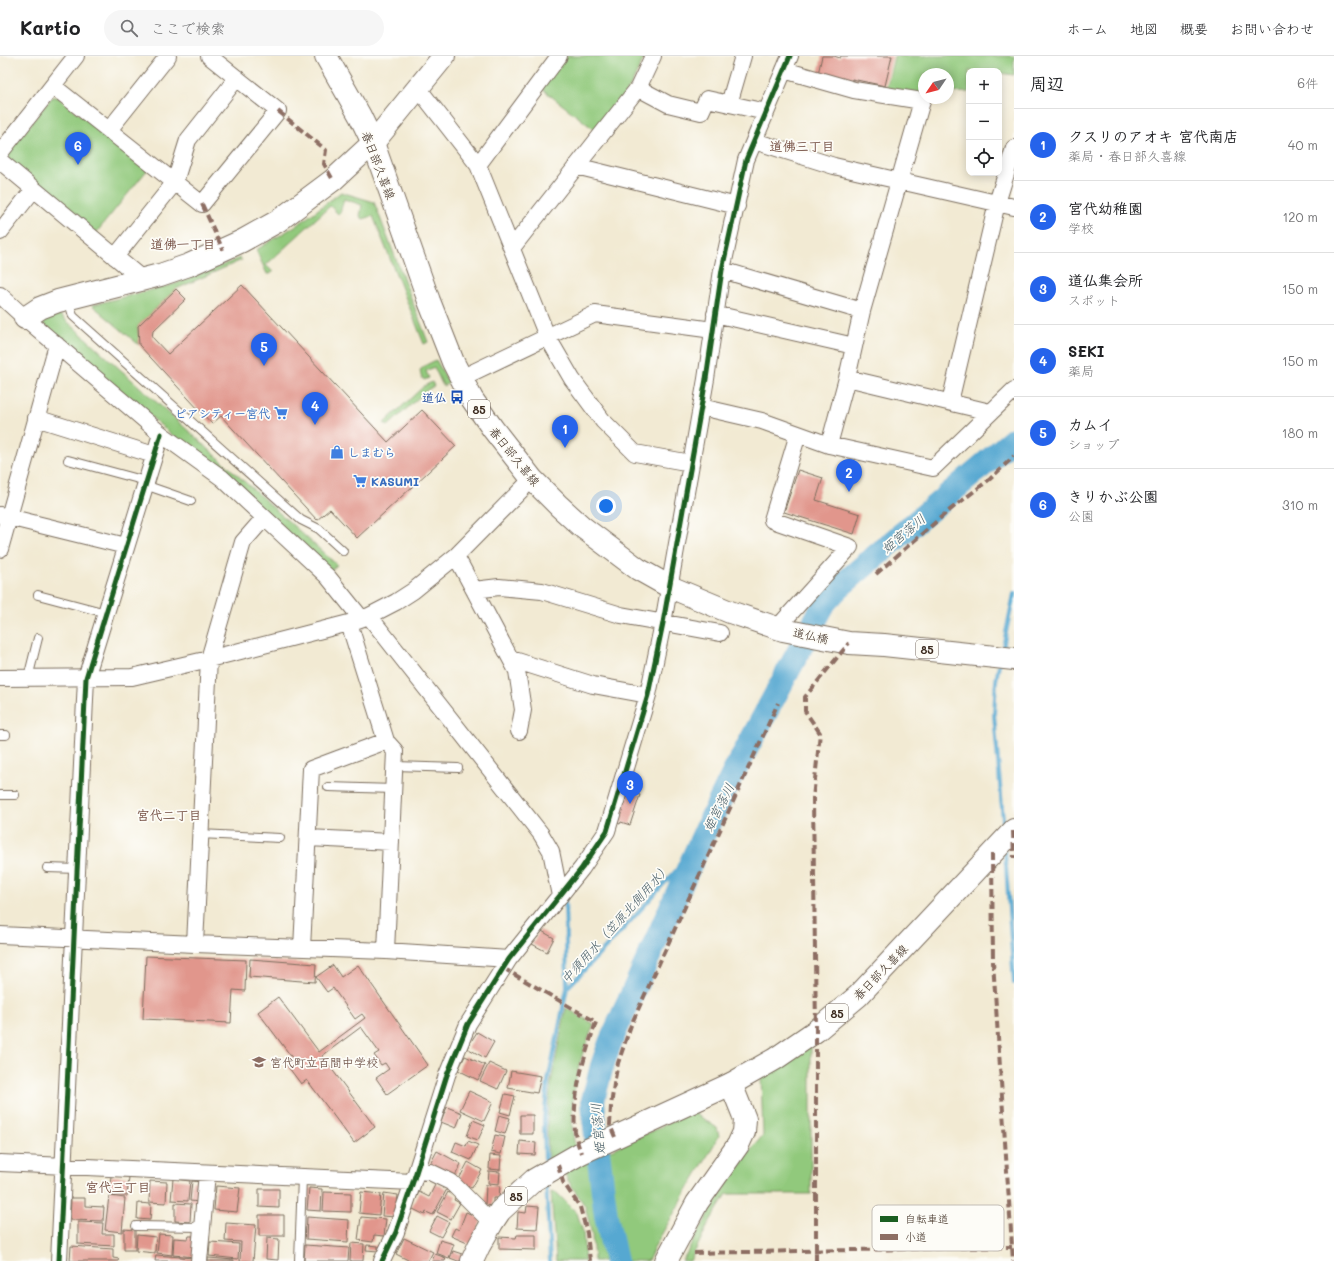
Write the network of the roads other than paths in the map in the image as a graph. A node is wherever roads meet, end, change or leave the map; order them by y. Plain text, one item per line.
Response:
1 (76, 56) edge
2 (168, 56) edge
3 (209, 56) edge
4 (326, 56) edge
5 (444, 56) edge
6 (559, 56) edge
7 (653, 56) edge
8 (742, 56) edge
9 (787, 63) edge
10 (237, 78) junction
11 (53, 86) junction
12 (418, 88) junction
13 (638, 88) junction
14 (729, 104) junction
15 (766, 112) junction
16 (109, 130) junction
17 (754, 141) junction
18 (373, 143) junction
19 (1014, 148) edge
20 (0, 153) edge
21 (0, 161) edge
22 (478, 165) junction
23 (576, 166) junction
24 (175, 182) junction
25 (899, 182) junction
26 (33, 190) junction
27 (997, 203) junction
28 (737, 206) junction
29 (1014, 207) edge
30 (0, 232) edge
31 (512, 248) junction
32 (116, 257) junction
33 (722, 270) junction
34 (142, 279) junction
35 (0, 296) edge
36 (68, 298) junction
37 (862, 311) junction
38 (25, 318) junction
39 (714, 322) junction
40 (547, 336) junction
41 (57, 345) junction
42 (854, 346) junction
43 (461, 378) junction
44 (847, 378) junction
45 (1014, 390) edge
46 (950, 402) junction
47 (701, 407) junction
48 (990, 412) junction
49 (36, 418) junction
50 (161, 434) junction
51 (798, 434) junction
52 (829, 445) junction
53 (154, 456) junction
54 (68, 460) dead end
55 (691, 463) junction
56 (532, 479) junction
57 (146, 483) junction
58 (191, 500) dead end
59 (4, 516) edge
60 (264, 518) junction
61 (126, 546) junction
62 (0, 550) edge
63 (343, 551) dead end
64 (456, 556) junction
65 (670, 587) junction
66 (474, 590) junction
67 (38, 595) dead end
68 (106, 613) junction
69 (360, 619) junction
70 (663, 623) junction
71 (781, 629) junction
72 (720, 633) dead end
73 (38, 638) dead end
74 (209, 659) junction
75 (511, 659) junction
76 (1014, 659) edge
77 (0, 678) edge
78 (28, 678) junction
79 (86, 678) junction
80 (648, 695) junction
81 (519, 731) dead end
82 (386, 741) junction
83 (395, 766) junction
84 (458, 768) dead end
85 (328, 787) dead end
86 (394, 789) junction
87 (0, 795) edge
88 (14, 795) dead end
89 (1014, 830) edge
90 (200, 834) junction
91 (280, 838) dead end
92 (308, 838) junction
93 (391, 842) junction
94 (47, 868) dead end
95 (78, 869) junction
96 (560, 896) junction
97 (0, 935) edge
98 (75, 939) junction
99 (195, 944) junction
100 (302, 948) junction
101 (386, 952) junction
102 (509, 959) junction
103 (731, 1084) junction
104 (0, 1163) edge
105 (64, 1166) junction
106 (207, 1173) junction
107 (415, 1176) junction
108 (302, 1177) junction
109 (492, 1223) junction
110 (136, 1226) dead end
111 (202, 1227) junction
112 (59, 1261) edge
113 (199, 1261) edge
114 (299, 1261) edge
115 (382, 1261) edge
116 (472, 1261) edge
117 (666, 1261) edge

1 - 11 street
2 - 16 street
3 - 10 street
4 - 18 main road, 春日部久喜線 / 85
5 - 12 main road
6 - 22 street
7 - 13 street
8 - 14 street
9 - 15 street
9 - 25 street
10 - 24 street
10 - 24 street
11 - 16 street
11 - 20 street
12 - 18 main road
12 - 22 street
13 - 14 street
13 - 23 street
14 - 15 street
15 - 17 street
16 - 24 street
17 - 25 street
17 - 28 street
18 - 34 main road
18 - 43 main road, 春日部久喜線 / 85
19 - 27 street
21 - 26 street
22 - 31 street
23 - 28 street
23 - 31 street
24 - 32 street
25 - 27 street
25 - 37 street
26 - 30 street
26 - 32 street
27 - 29 street
27 - 46 street
28 - 33 street
31 - 40 street
32 - 34 street
33 - 37 street
33 - 39 street
34 - 36 main road
35 - 38 street
36 - 38 main road
36 - 63 lane
37 - 42 street
38 - 41 street
39 - 40 street
39 - 42 street
39 - 47 street
40 - 43 street
40 - 55 street
41 - 49 street
41 - 50 street
42 - 44 street
43 - 56 main road, 春日部久喜線 / 85
44 - 46 street
44 - 52 street
45 - 48 street
46 - 48 street
47 - 51 street
47 - 55 street
48 - 52 street
49 - 53 street
49 - 59 street
50 - 53 street
50 - 60 street
51 - 52 street
51 - 71 street
53 - 57 street
54 - 57 lane
55 - 65 street
56 - 64 street
56 - 65 main road, 春日部久喜線 / 85
57 - 58 lane
57 - 61 street
59 - 61 street
59 - 62 street
60 - 69 street
60 - 74 street
61 - 68 street
64 - 66 street
64 - 69 street
65 - 70 street
65 - 71 main road, 春日部久喜線 / 85
66 - 70 street
66 - 75 street
67 - 68 lane
68 - 79 street
69 - 74 street
69 - 82 street
69 - 96 street
70 - 72 street
70 - 80 street
71 - 76 main road, 道仏橋 / 85
73 - 78 lane
74 - 79 street
74 - 90 street
75 - 80 street
75 - 81 street
77 - 78 street
78 - 79 street
79 - 95 street
80 - 96 street
82 - 83 street
82 - 92 street
83 - 84 lane
83 - 86 street
85 - 86 lane
86 - 93 street
87 - 88 lane
89 - 103 main road, 春日部久喜線 / 85
90 - 91 lane
90 - 99 street
92 - 93 street
92 - 100 street
93 - 101 street
94 - 95 lane
95 - 98 street
96 - 102 street
97 - 98 street
98 - 99 street
98 - 105 street
99 - 100 street
100 - 101 street
101 - 102 street
102 - 107 street
103 - 109 main road, 春日部久喜線 / 85
103 - 117 main road
104 - 105 street
105 - 106 street
105 - 112 street
106 - 108 street
106 - 111 street
107 - 108 street
107 - 109 street
107 - 115 street
108 - 114 lane
109 - 116 main road, 85
110 - 111 lane
111 - 113 street

